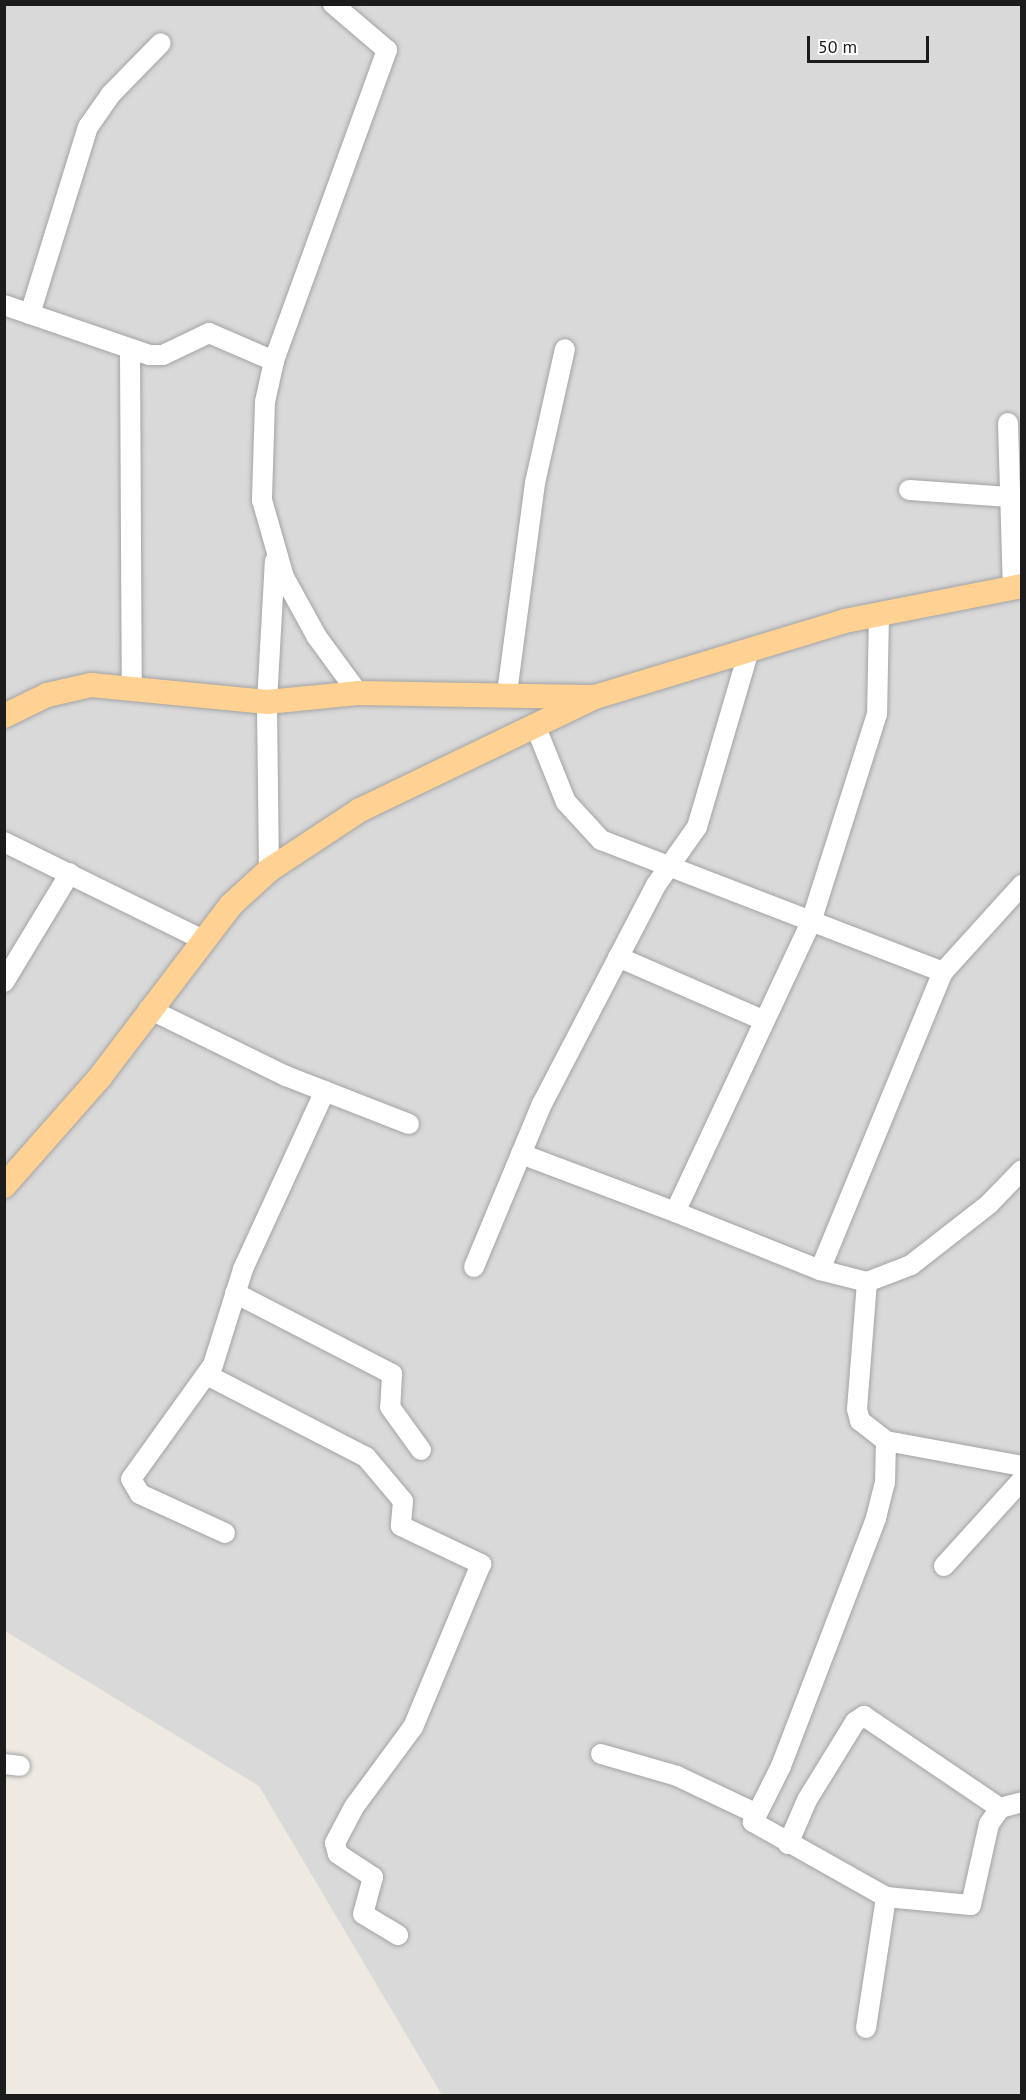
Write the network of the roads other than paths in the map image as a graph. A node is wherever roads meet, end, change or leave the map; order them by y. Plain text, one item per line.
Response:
1 (333, 4) edge
2 (161, 43) dead end
3 (4, 305) edge
4 (30, 314) junction
5 (565, 349) dead end
6 (130, 351) junction
7 (274, 361) junction
8 (1008, 423) dead end
9 (909, 490) dead end
10 (1010, 497) junction
11 (275, 555) junction
12 (1017, 587) edge
13 (879, 614) junction
14 (749, 650) junction
15 (132, 689) junction
16 (358, 693) junction
17 (507, 693) junction
18 (595, 697) junction
19 (267, 702) junction
20 (4, 716) edge
21 (535, 725) junction
22 (4, 842) edge
23 (668, 868) junction
24 (269, 870) junction
25 (70, 873) junction
26 (1022, 885) edge
27 (811, 922) junction
28 (201, 939) junction
29 (618, 957) junction
30 (943, 972) junction
31 (4, 982) edge
32 (149, 1009) junction
33 (765, 1021) junction
34 (325, 1091) junction
35 (409, 1124) dead end
36 (521, 1154) junction
37 (1022, 1170) edge
38 (4, 1186) edge
39 (675, 1212) junction
40 (474, 1267) dead end
41 (820, 1270) junction
42 (867, 1282) junction
43 (235, 1293) junction
44 (207, 1375) junction
45 (886, 1441) junction
46 (421, 1450) dead end
47 (1022, 1466) edge
48 (1022, 1480) edge
49 (225, 1533) dead end
50 (944, 1566) dead end
51 (601, 1754) dead end
52 (1022, 1802) edge
53 (999, 1808) junction
54 (755, 1813) junction
55 (788, 1844) junction
56 (886, 1897) junction
57 (398, 1935) dead end
58 (866, 2028) dead end

1 - 7 street
2 - 4 street
3 - 4 street
4 - 6 street
5 - 17 street
6 - 7 street
6 - 15 street
7 - 11 street
8 - 10 street
9 - 10 street
10 - 12 street
11 - 16 street
11 - 19 street
12 - 13 main road
13 - 14 main road
13 - 27 street
14 - 18 main road
14 - 23 street
15 - 19 main road
15 - 20 main road
16 - 17 main road
16 - 19 main road
17 - 18 main road
18 - 21 main road
19 - 24 street
21 - 23 street
21 - 24 main road
22 - 25 street
23 - 27 street
23 - 29 street
24 - 28 main road
25 - 28 street
25 - 31 street
26 - 30 street
27 - 30 street
27 - 33 street
28 - 32 main road
29 - 33 street
29 - 36 street
30 - 41 street
32 - 34 street
32 - 38 main road
33 - 39 street
34 - 35 street
34 - 43 street
36 - 39 street
36 - 40 street
37 - 42 street
39 - 41 street
41 - 42 street
42 - 45 street
43 - 44 street
43 - 46 street
44 - 49 street
44 - 57 street
45 - 47 street
45 - 54 street
48 - 50 street
51 - 54 street
52 - 53 street
53 - 55 street
53 - 56 street
54 - 55 street
55 - 56 street
56 - 58 street

